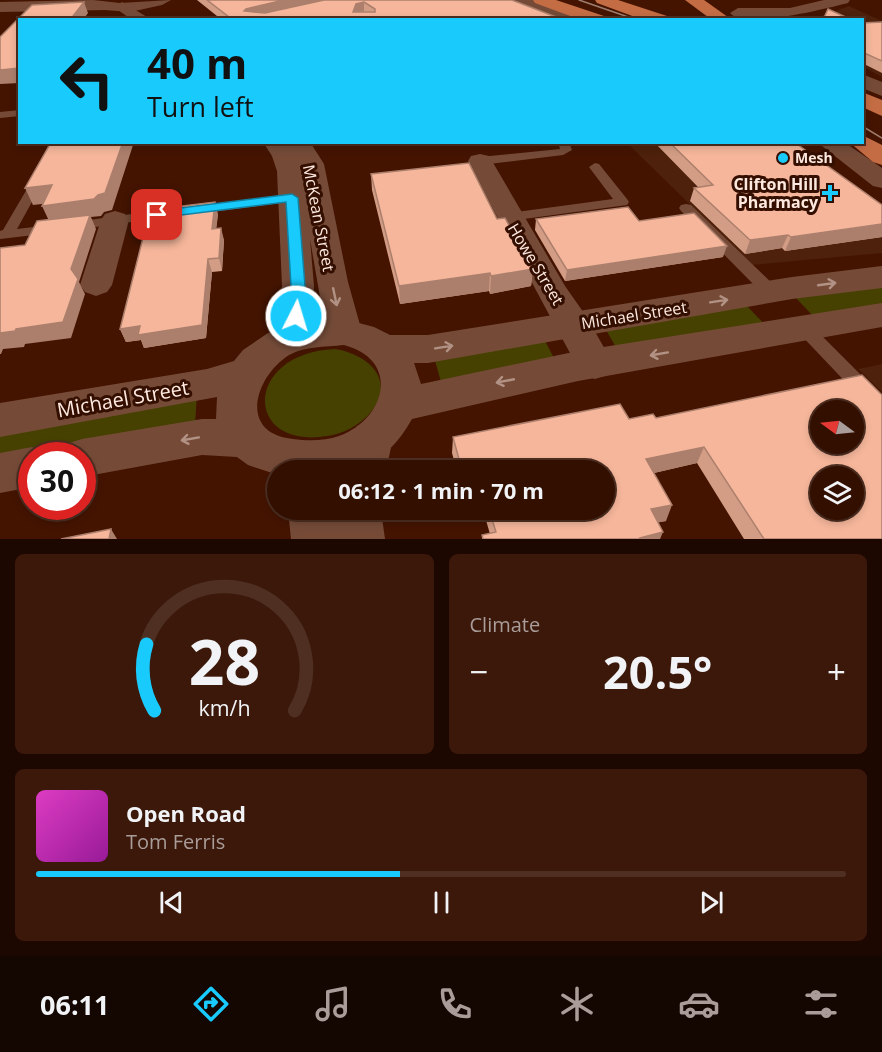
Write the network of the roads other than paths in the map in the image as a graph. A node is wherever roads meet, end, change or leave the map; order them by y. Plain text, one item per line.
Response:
1 (82, 0) edge
2 (522, 0) edge
3 (541, 0) edge
4 (603, 0) edge
5 (693, 0) edge
6 (716, 0) edge
7 (843, 0) edge
8 (102, 2) edge
9 (159, 2) edge
10 (668, 3) dead end
11 (0, 7) edge
12 (122, 7) junction
13 (625, 8) junction
14 (36, 9) junction
15 (783, 16) edge
16 (738, 17) edge
17 (141, 18) edge
18 (158, 18) edge
19 (585, 18) edge
20 (586, 18) edge
21 (655, 18) edge
22 (864, 81) edge
23 (882, 90) edge
24 (864, 99) edge
25 (882, 109) edge
26 (18, 113) edge
27 (0, 115) edge
28 (564, 144) edge
29 (832, 144) edge
30 (862, 144) edge
31 (290, 148) edge
32 (480, 161) joint
33 (595, 167) dead end
34 (878, 168) edge
35 (44, 169) edge
36 (304, 197) junction
37 (686, 208) dead end
38 (509, 217) junction
39 (115, 220) junction
40 (4, 235) edge
41 (312, 264) junction
42 (882, 277) edge
43 (96, 285) dead end
44 (772, 292) junction
45 (882, 315) edge
46 (574, 325) junction
47 (805, 329) junction
48 (344, 332) junction
49 (283, 342) junction
50 (386, 349) junction
51 (595, 364) junction
52 (245, 373) junction
53 (882, 408) edge
54 (0, 420) edge
55 (378, 439) edge
56 (96, 456) edge
57 (274, 456) edge
58 (18, 470) edge
59 (0, 473) edge
60 (312, 520) edge
61 (359, 520) edge
62 (315, 539) edge
63 (361, 539) edge

1 - 14 street
2 - 19 street
3 - 20 main road
4 - 13 main road
5 - 16 main road
6 - 16 street
7 - 15 street
8 - 12 street
8 - 14 street
9 - 12 street
9 - 18 street
10 - 13 main road
11 - 14 street
12 - 17 street
13 - 21 main road
15 - 16 street
22 - 23 street
24 - 25 main road
26 - 27 lane
28 - 32 lane
29 - 34 street
30 - 34 main road
31 - 36 street, McKean Street
32 - 38 street, Howe Street
33 - 38 lane
35 - 40 lane
36 - 39 lane
36 - 41 street, McKean Street
37 - 44 lane
38 - 46 street, Howe Street
39 - 40 lane
39 - 43 street
41 -> 48 street, McKean Street
41 - 49 street, McKean Street
44 -> 42 street, Michael Street
46 -> 44 street, Michael Street
44 - 47 street
45 - 47 street
50 -> 46 street, Michael Street
46 - 51 street, Howe Street
47 -> 51 street
47 - 53 lane
48 - 49 street
48 - 50 street
49 - 52 street
50 - 55 street
51 -> 55 street
52 - 54 street, Michael Street
52 - 57 street
55 - 57 street
57 -> 56 street
58 - 59 street
60 - 62 street
61 - 63 street

